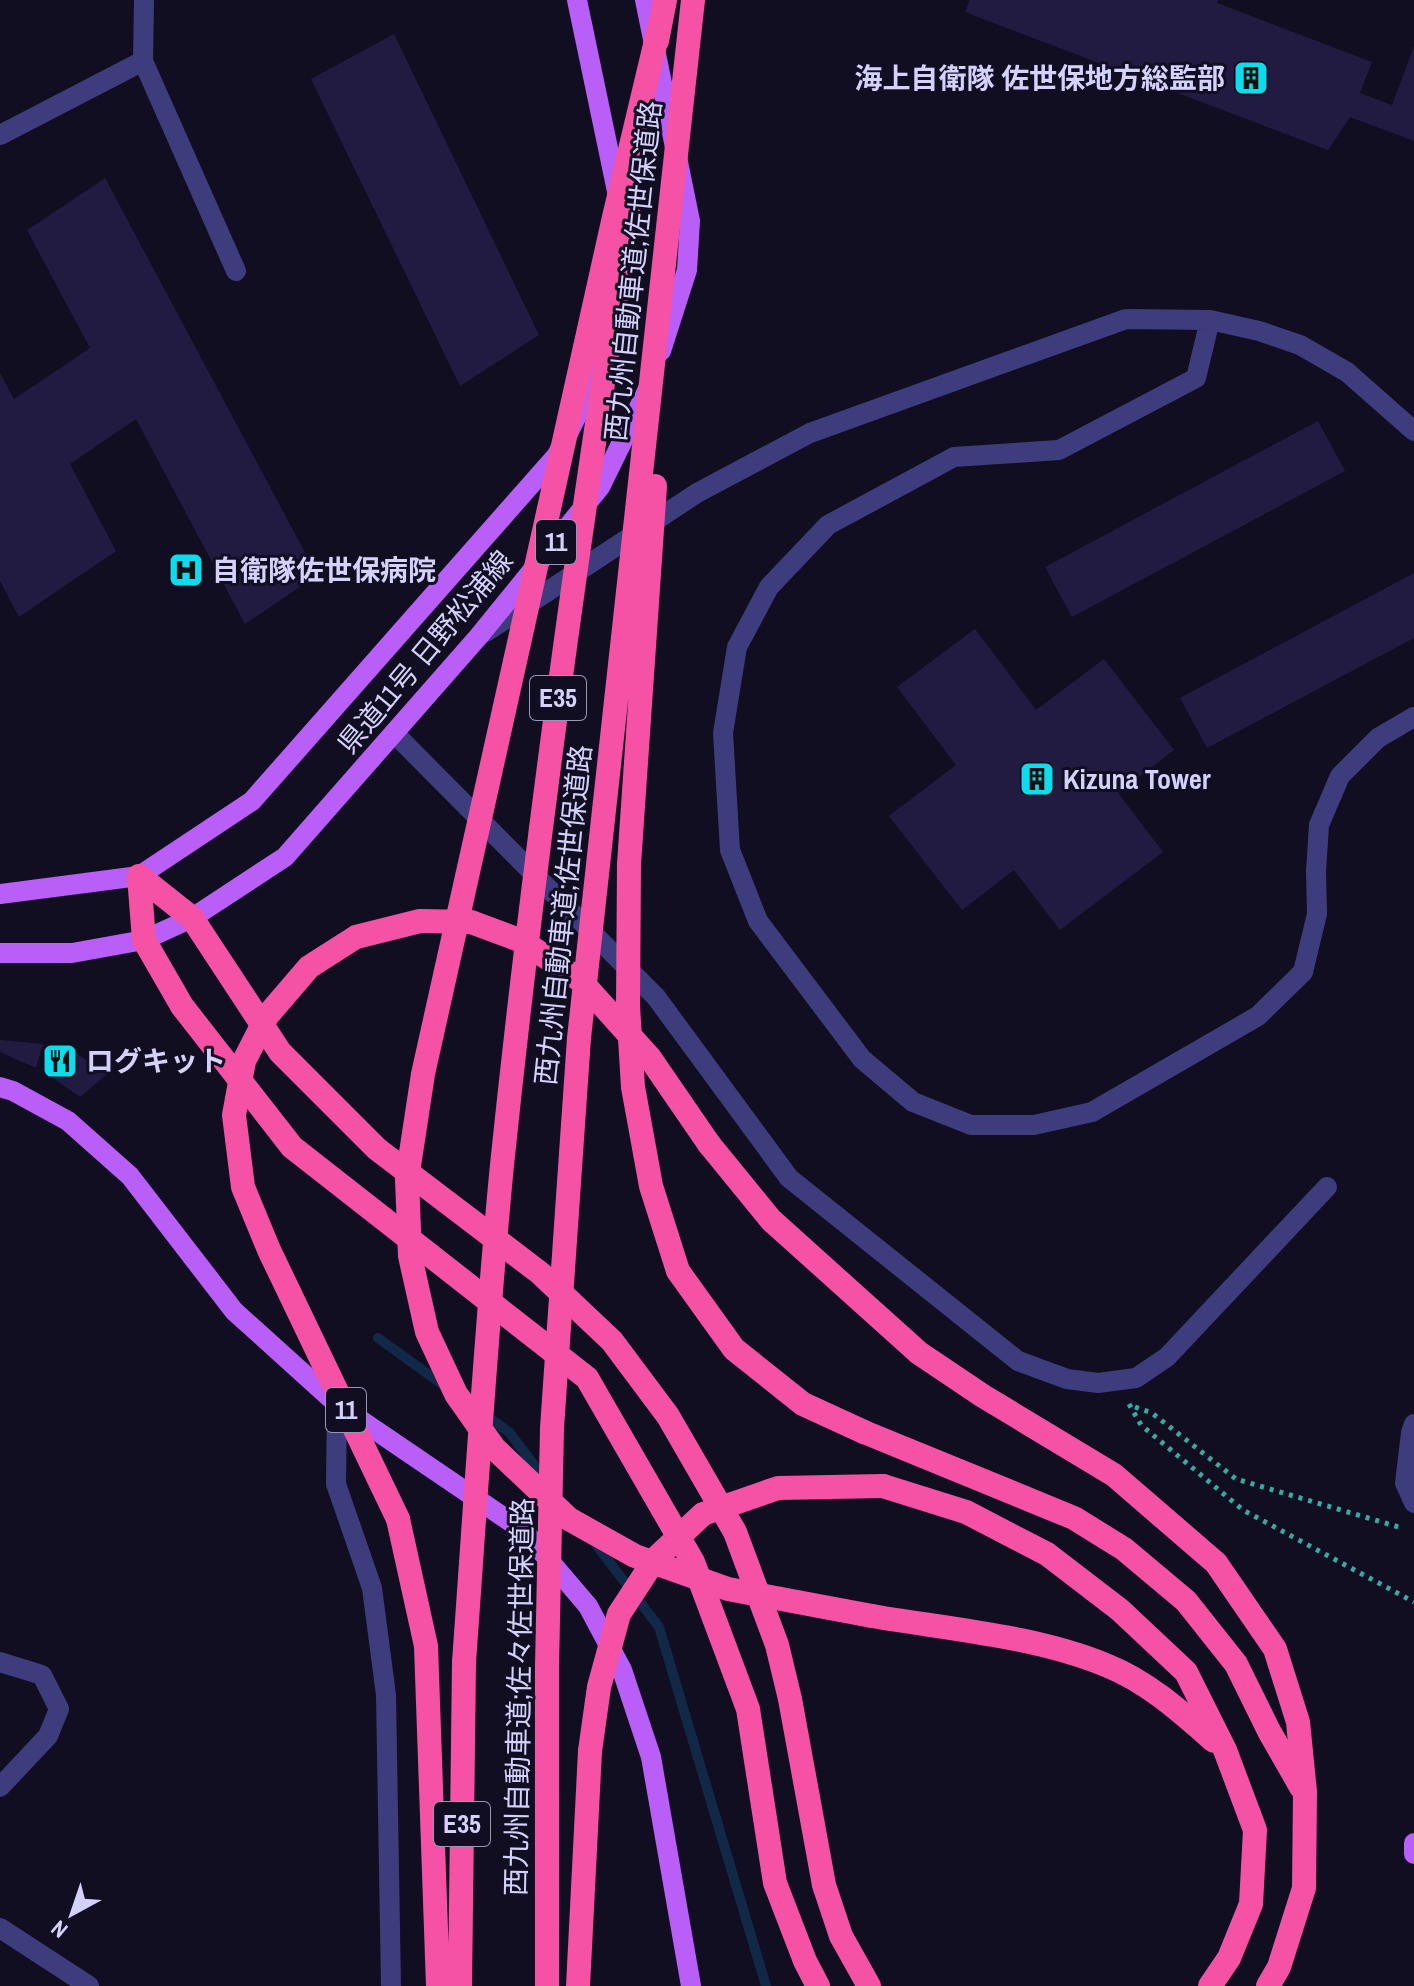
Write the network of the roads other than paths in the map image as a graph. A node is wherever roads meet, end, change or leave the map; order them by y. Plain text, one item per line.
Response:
1 (144, 0) edge
2 (577, 0) edge
3 (645, 0) edge
4 (665, 0) edge
5 (693, 0) edge
6 (659, 28) junction
7 (143, 61) junction
8 (0, 135) edge
9 (667, 244) junction
10 (236, 271) dead end
11 (1210, 320) junction
12 (1414, 431) edge
13 (479, 636) junction
14 (1414, 717) edge
15 (394, 733) junction
16 (139, 876) junction
17 (0, 894) edge
18 (192, 918) junction
19 (144, 940) junction
20 (0, 953) edge
21 (0, 1087) edge
22 (1327, 1187) dead end
23 (483, 1400) joint
24 (337, 1404) junction
25 (554, 1408) joint
26 (1414, 1424) edge
27 (1414, 1503) edge
28 (0, 1662) edge
29 (1225, 1750) junction
30 (0, 1787) edge
31 (1305, 1792) junction
32 (1414, 1843) edge
33 (1414, 1854) edge
34 (0, 1928) edge
35 (89, 1986) edge
36 (391, 1986) edge
37 (438, 1986) edge
38 (460, 1986) edge
39 (547, 1986) edge
40 (578, 1986) edge
41 (691, 1986) edge
42 (818, 1986) edge
43 (869, 1986) edge
44 (1210, 1986) edge
45 (1268, 1986) edge

1 - 7 street
2 - 16 main road, 県道11号 日野松浦線 / 11
3 - 13 main road, 県道11号 日野松浦線 / 11
4 - 6 highway, 西九州自動車道;佐世保道路 / E35, bridge
5 - 9 highway, 西九州自動車道;佐世保道路 / E35, bridge
6 - 23 highway, 西九州自動車道;佐世保道路 / E35, bridge
6 - 29 highway, bridge
7 - 8 street
7 - 10 street
9 - 25 highway, 西九州自動車道;佐世保道路 / E35, bridge
9 - 31 highway, bridge
11 - 12 street
11 - 13 street
11 - 14 street
13 - 15 main road, 県道11号 日野松浦線 / 11
15 - 18 main road, 県道11号 日野松浦線 / 11
15 - 22 street
16 - 17 main road, 県道11号 日野松浦線 / 11
16 - 18 highway
16 - 19 highway
18 - 19 main road, 県道11号 日野松浦線 / 11
18 - 43 highway
19 - 20 main road, 県道11号 日野松浦線 / 11
19 - 42 highway
21 - 24 main road, 11
23 - 38 highway, 西九州自動車道;佐々佐世保道路 / E35, bridge
24 - 36 street
24 - 41 main road, 11
25 - 39 highway, 西九州自動車道;佐々佐世保道路 / E35, bridge
26 - 27 street
28 - 30 street
29 - 40 highway, bridge
29 - 44 highway
31 - 37 highway, bridge
31 - 45 highway
32 - 33 main road
34 - 35 street

